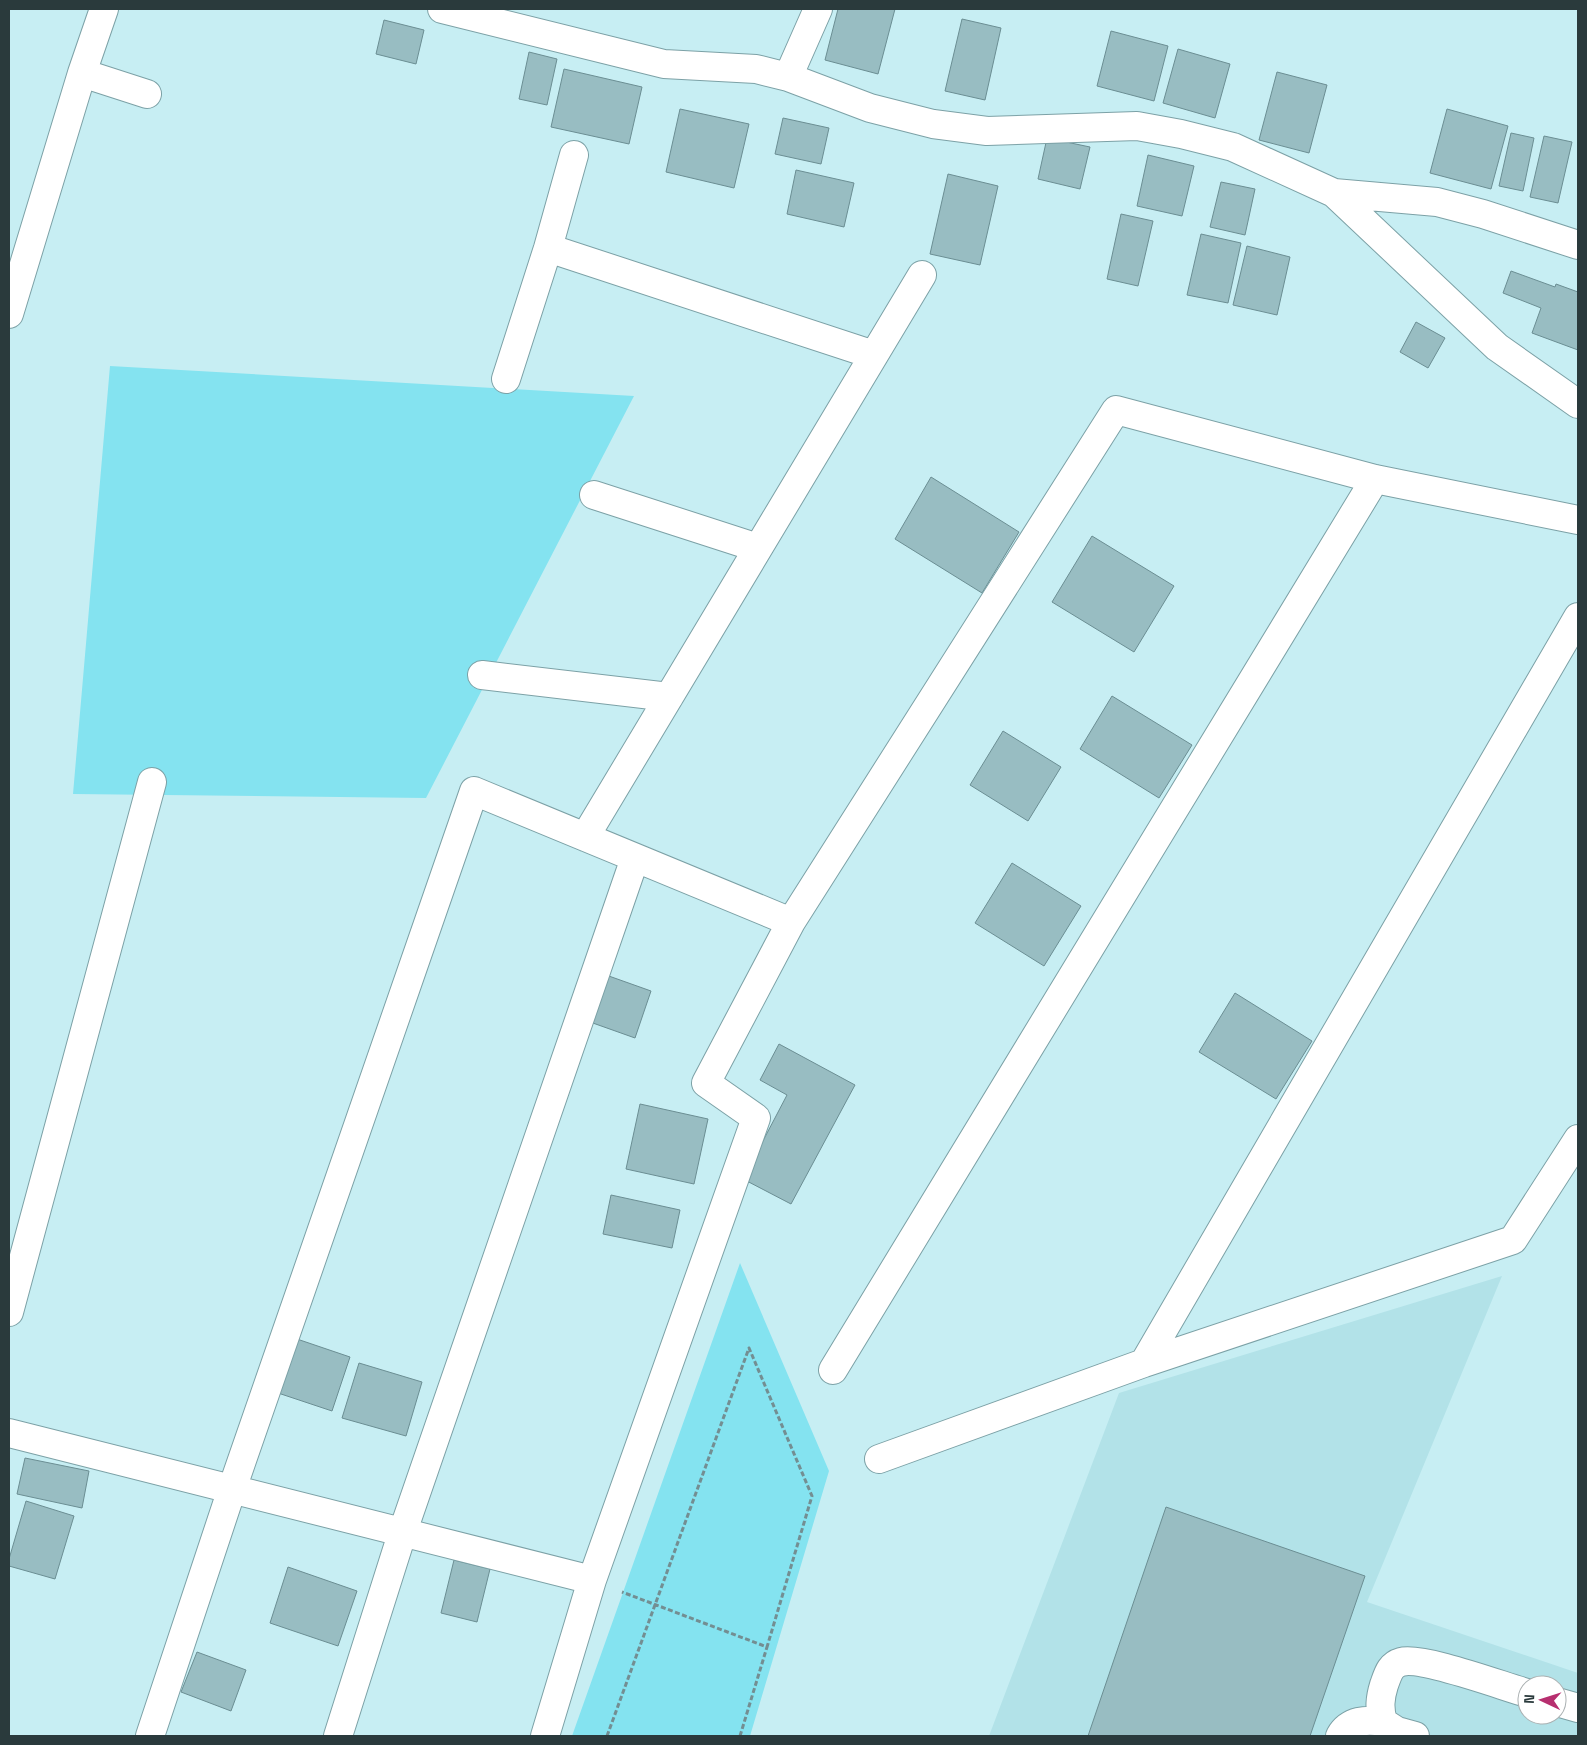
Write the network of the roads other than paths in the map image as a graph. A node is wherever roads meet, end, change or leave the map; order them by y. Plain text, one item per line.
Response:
1 (104, 9) edge
2 (442, 9) edge
3 (818, 9) edge
4 (82, 73) junction
5 (788, 77) junction
6 (148, 94) dead end
7 (574, 155) dead end
8 (1334, 193) junction
9 (1578, 245) edge
10 (548, 248) junction
11 (922, 276) dead end
12 (9, 314) edge
13 (874, 355) junction
14 (506, 379) dead end
15 (1578, 404) edge
16 (1375, 479) junction
17 (594, 496) dead end
18 (1578, 520) edge
19 (758, 548) junction
20 (1578, 617) edge
21 (482, 675) dead end
22 (669, 697) junction
23 (152, 782) dead end
24 (585, 837) junction
25 (635, 858) junction
26 (791, 922) junction
27 (1578, 1139) edge
28 (9, 1312) edge
29 (1144, 1363) junction
30 (833, 1370) dead end
31 (9, 1433) edge
32 (879, 1459) dead end
33 (232, 1490) junction
34 (402, 1534) junction
35 (592, 1580) junction
36 (1517, 1690) edge
37 (1383, 1722) junction
38 (150, 1736) edge
39 (338, 1736) edge
40 (545, 1736) edge
41 (1340, 1736) edge
42 (1415, 1736) edge

1 - 4 street
2 - 5 street
3 - 5 street
4 - 6 street
4 - 12 street
5 - 8 street
7 - 10 street
8 - 9 street
8 - 15 street
10 - 13 street
10 - 14 street
11 - 13 street
13 - 19 street
16 - 18 street
16 - 26 street
16 - 30 street
17 - 19 street
19 - 22 street
20 - 29 street
21 - 22 street
22 - 24 street
23 - 28 street
24 - 25 street
24 - 33 street
25 - 26 street
25 - 34 street
26 - 35 street
27 - 29 street
29 - 32 street
31 - 33 street
33 - 34 street
33 - 38 street
34 - 35 street
34 - 39 street
35 - 40 street
36 - 37 street
37 - 41 street
37 - 42 street

